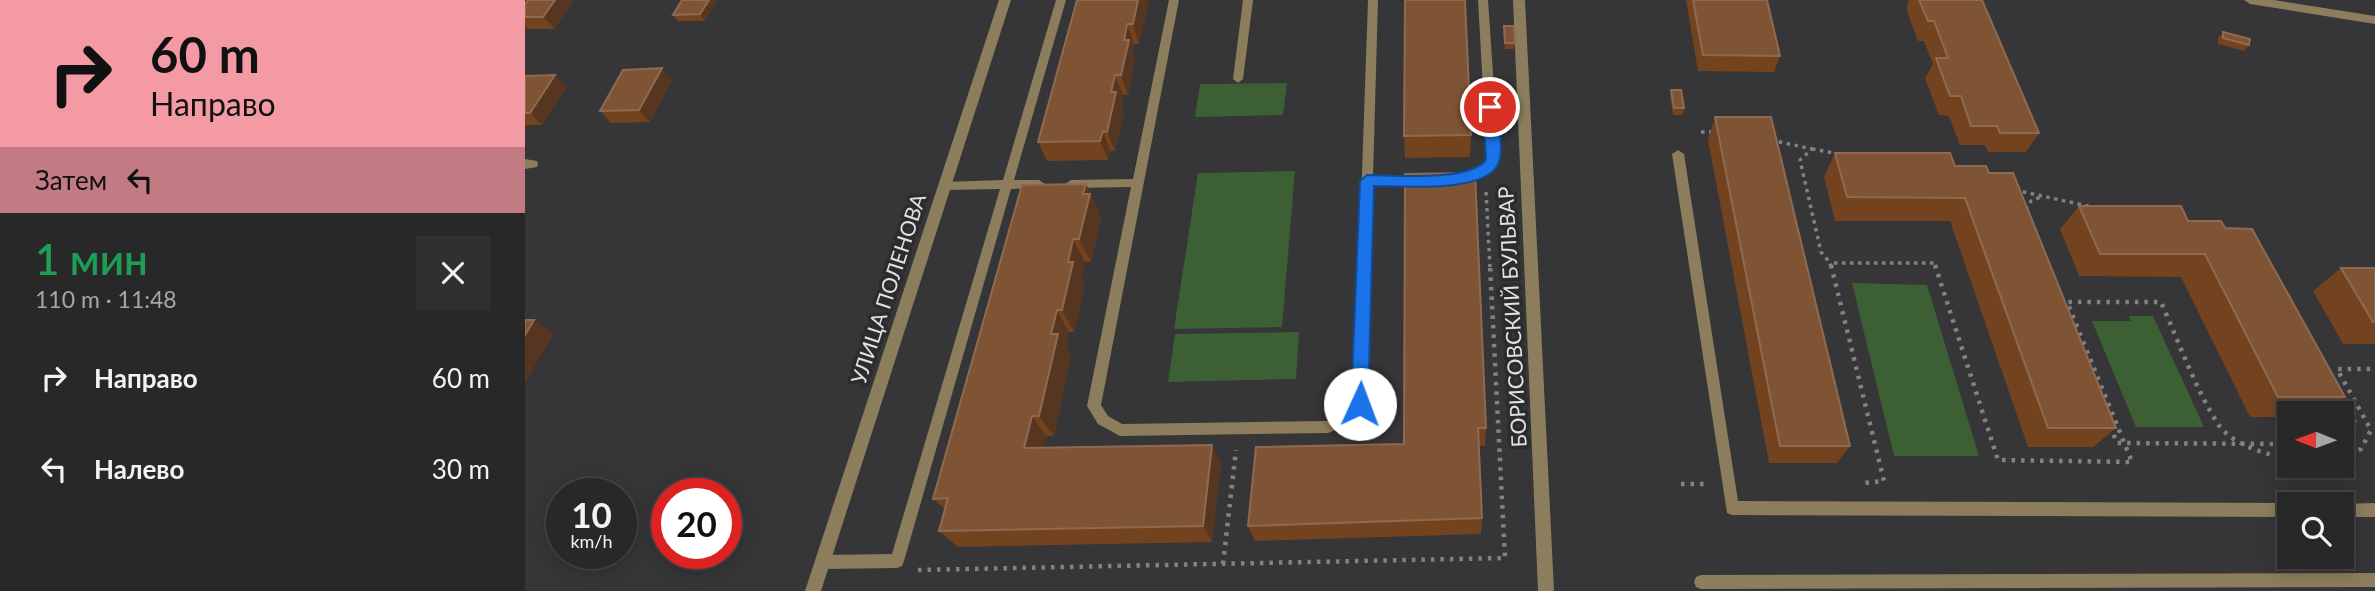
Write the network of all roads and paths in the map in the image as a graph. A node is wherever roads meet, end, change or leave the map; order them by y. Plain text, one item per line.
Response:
1 (1005, 0) edge
2 (1061, 0) edge
3 (1174, 0) edge
4 (1248, 0) edge
5 (1373, 0) edge
6 (1483, 0) edge
7 (1519, 0) edge
8 (2250, 0) edge
9 (2375, 20) edge
10 (1238, 79) dead end
11 (1701, 132) dead end
12 (1724, 132) edge
13 (1761, 138) edge
14 (1812, 149) junction
15 (1678, 154) dead end
16 (1847, 156) edge
17 (1485, 172) junction
18 (1435, 179) edge
19 (1448, 179) edge
20 (1367, 181) junction
21 (1138, 183) junction
22 (1047, 184) edge
23 (1060, 184) edge
24 (1007, 185) junction
25 (945, 186) junction
26 (2003, 188) edge
27 (2044, 196) junction
28 (2095, 208) edge
29 (2025, 214) edge
30 (1830, 263) junction
31 (2067, 302) junction
32 (2327, 369) edge
33 (2337, 369) junction
34 (2375, 369) edge
35 (2340, 391) edge
36 (2345, 401) edge
37 (1238, 428) junction
38 (2124, 443) junction
39 (2241, 443) junction
40 (2277, 444) edge
41 (2354, 454) edge
42 (2277, 457) edge
43 (1860, 483) dead end
44 (1681, 484) dead end
45 (1728, 484) junction
46 (2277, 510) edge
47 (2354, 510) edge
48 (2375, 510) edge
49 (897, 561) junction
50 (823, 562) junction
51 (1223, 564) junction
52 (2375, 580) edge
53 (1701, 582) dead end
54 (2348, 586) edge
55 (1794, 587) edge
56 (813, 591) edge
57 (1546, 591) edge

1 - 25 street, УЛИЦА ПОЛЕНОВА
2 - 24 lane
3 - 21 lane
4 - 10 lane
5 - 20 lane
6 - 17 lane
7 - 57 street, БОРИСОВСКИЙ БУЛЬВАР
8 - 9 street
11 - 12 path
13 - 14 path
14 - 16 path
14 - 30 path
15 - 45 lane
17 - 19 lane
17 - 51 path
18 - 20 lane
20 - 37 lane
21 - 23 lane
21 - 37 lane
22 - 24 lane
24 - 25 lane
24 - 49 lane
25 - 50 street, УЛИЦА ПОЛЕНОВА
26 - 27 path
27 - 28 path
27 - 29 path
30 - 38 path
30 - 43 path
31 - 38 path
31 - 38 path
31 - 39 path
32 - 33 path
33 - 34 path
33 - 41 path
35 - 36 path
37 - 51 path
38 - 39 path
39 - 40 path
39 - 42 path
44 - 45 path
45 - 46 lane
47 - 48 lane
49 - 50 lane
49 - 51 path
50 - 56 street, УЛИЦА ПОЛЕНОВА
52 - 54 lane
53 - 55 lane
54 - 55 lane

